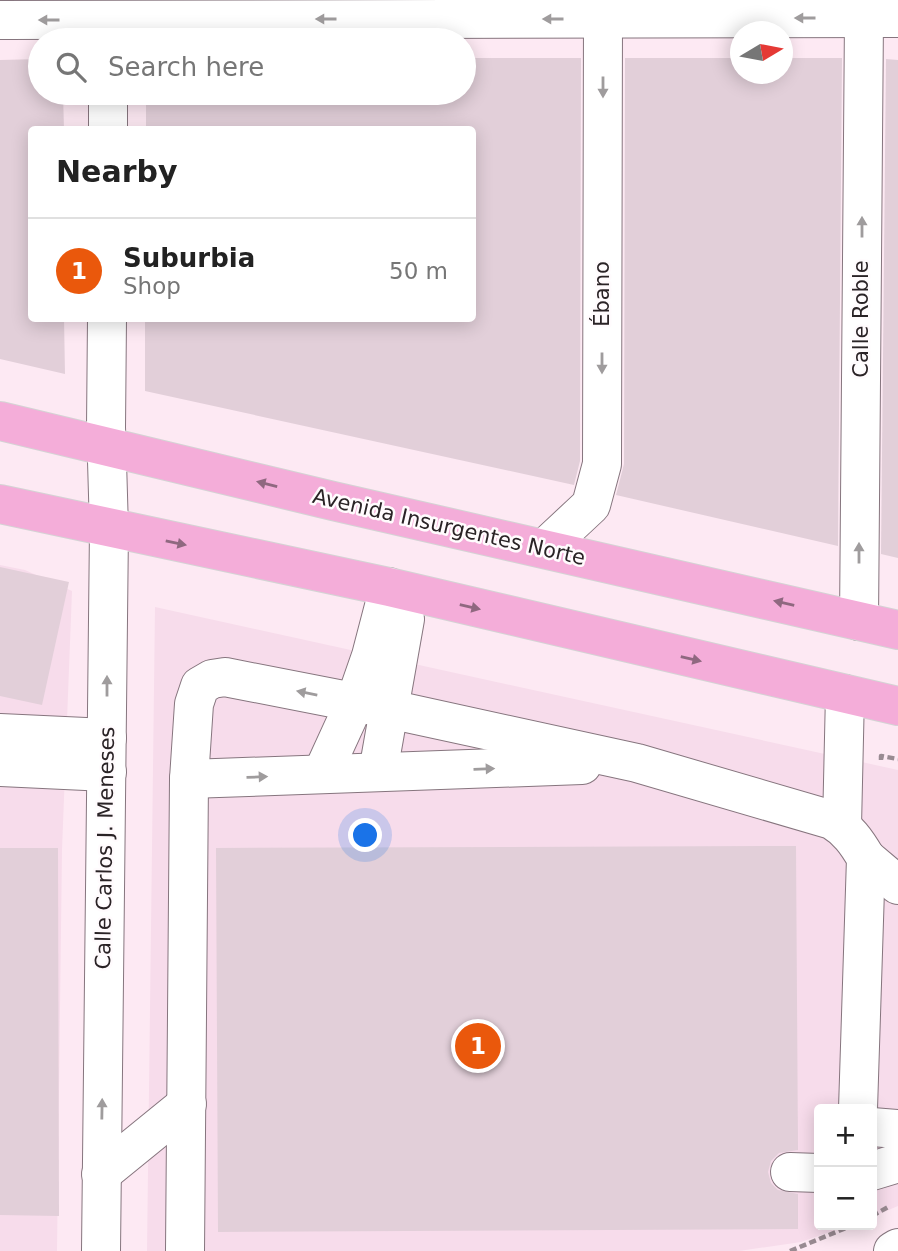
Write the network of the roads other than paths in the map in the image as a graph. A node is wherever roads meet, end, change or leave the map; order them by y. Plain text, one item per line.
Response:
1 (413, 10) edge
2 (603, 18) junction
3 (881, 18) edge
4 (0, 20) edge
5 (109, 20) edge
6 (108, 105) edge
7 (108, 126) edge
8 (107, 322) edge
9 (0, 421) edge
10 (106, 446) junction
11 (0, 504) edge
12 (109, 529) junction
13 (545, 548) junction
14 (400, 590) junction
15 (859, 621) junction
16 (898, 630) edge
17 (845, 694) junction
18 (372, 706) junction
19 (898, 706) edge
20 (0, 733) edge
21 (107, 755) junction
22 (637, 763) junction
23 (0, 768) edge
24 (378, 772) junction
25 (322, 774) junction
26 (189, 779) junction
27 (842, 826) junction
28 (866, 858) junction
29 (898, 885) edge
30 (187, 1104) junction
31 (858, 1104) edge
32 (877, 1127) edge
33 (898, 1129) edge
34 (898, 1163) edge
35 (877, 1169) edge
36 (101, 1174) junction
37 (898, 1248) edge
38 (101, 1251) edge
39 (185, 1251) edge
40 (893, 1251) edge

2 -> 1 street
1 -> 5 street
3 -> 2 street
2 -> 13 street, Ébano
15 -> 3 street, Calle Roble
5 -> 4 street
6 - 7 street
8 - 10 street, Calle Carlos J. Meneses
9 - 10 main road, Avenida Insurgentes Norte
10 - 12 street, Calle Carlos J. Meneses
13 -> 10 main road, Avenida Insurgentes Norte
11 - 12 main road
12 -> 14 main road
21 -> 12 street, Calle Carlos J. Meneses
15 -> 13 main road, Avenida Insurgentes Norte
14 -> 17 main road
14 - 18 street
15 - 16 main road, Avenida Insurgentes Norte
17 - 19 main road
17 - 27 street
18 - 22 street
18 - 24 street
18 - 25 street
18 -> 26 street
20 - 21 street
21 - 23 street
36 -> 21 street, Calle Carlos J. Meneses
24 -> 22 street
22 - 27 street
24 - 25 street
26 -> 25 street
26 - 30 street
27 - 28 street
28 - 29 street
28 - 31 street
30 - 36 street
30 - 39 street
32 - 33 street
34 - 35 street
36 - 38 street, Calle Carlos J. Meneses
37 - 40 street

